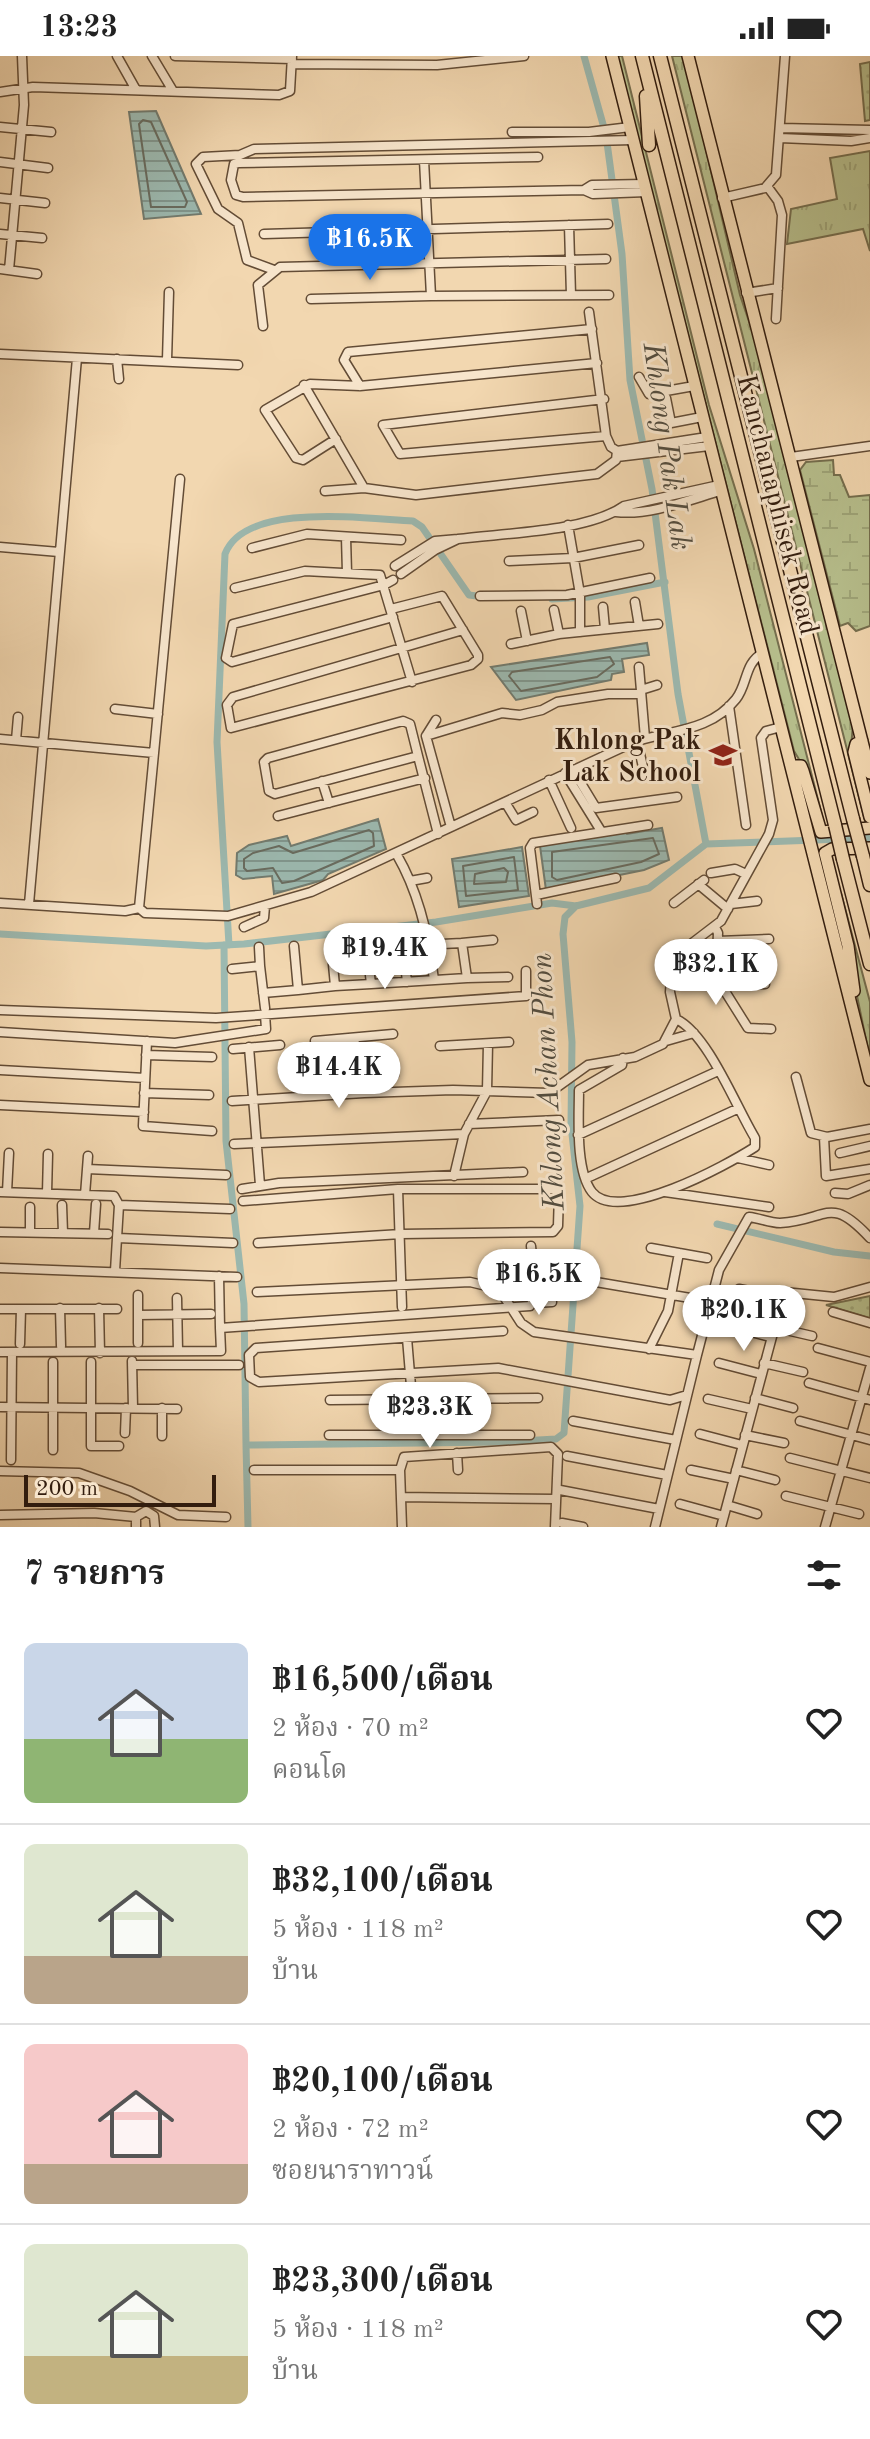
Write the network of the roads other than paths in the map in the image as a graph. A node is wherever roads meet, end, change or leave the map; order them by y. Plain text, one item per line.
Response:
1 (22, 56) edge
2 (117, 56) edge
3 (152, 56) edge
4 (175, 56) edge
5 (524, 56) edge
6 (612, 56) edge
7 (660, 56) edge
8 (688, 56) edge
9 (785, 56) edge
10 (642, 57) edge
11 (292, 60) edge
12 (135, 88) junction
13 (24, 89) junction
14 (173, 91) junction
15 (0, 92) edge
16 (0, 127) edge
17 (630, 127) junction
18 (22, 130) junction
19 (870, 130) edge
20 (51, 132) dead end
21 (512, 132) dead end
22 (781, 133) junction
23 (832, 136) junction
24 (870, 138) edge
25 (633, 140) junction
26 (649, 145) dead end
27 (538, 157) dead end
28 (424, 160) junction
29 (0, 162) edge
30 (18, 164) junction
31 (48, 168) dead end
32 (767, 186) junction
33 (646, 188) junction
34 (425, 194) junction
35 (0, 198) edge
36 (722, 198) junction
37 (15, 200) junction
38 (45, 203) dead end
39 (608, 224) dead end
40 (569, 225) junction
41 (427, 231) junction
42 (0, 234) edge
43 (264, 234) dead end
44 (12, 235) junction
45 (42, 238) dead end
46 (606, 259) dead end
47 (571, 260) junction
48 (430, 263) junction
49 (5, 269) edge
50 (274, 270) junction
51 (37, 274) dead end
52 (778, 288) junction
53 (169, 292) dead end
54 (746, 293) junction
55 (571, 295) junction
56 (609, 295) dead end
57 (431, 296) junction
58 (311, 299) dead end
59 (589, 312) dead end
60 (776, 319) dead end
61 (263, 326) dead end
62 (592, 329) junction
63 (0, 354) edge
64 (77, 358) junction
65 (117, 359) junction
66 (167, 360) junction
67 (597, 363) junction
68 (238, 365) dead end
69 (639, 377) dead end
70 (119, 379) dead end
71 (304, 385) junction
72 (360, 386) junction
73 (694, 386) junction
74 (666, 398) dead end
75 (604, 399) junction
76 (702, 417) junction
77 (606, 436) junction
78 (336, 439) junction
79 (708, 442) junction
80 (870, 446) edge
81 (617, 454) junction
82 (791, 457) junction
83 (180, 479) dead end
84 (364, 488) junction
85 (720, 488) junction
86 (325, 491) dead end
87 (568, 525) junction
88 (346, 537) junction
89 (401, 540) dead end
90 (639, 545) dead end
91 (0, 547) edge
92 (252, 548) dead end
93 (59, 552) junction
94 (573, 558) junction
95 (509, 561) dead end
96 (347, 573) junction
97 (392, 573) junction
98 (650, 578) dead end
99 (384, 585) junction
100 (235, 588) dead end
101 (580, 595) junction
102 (480, 596) dead end
103 (635, 602) dead end
104 (603, 607) dead end
105 (554, 610) dead end
106 (521, 611) dead end
107 (392, 613) junction
108 (658, 624) dead end
109 (639, 626) junction
110 (605, 629) junction
111 (463, 630) junction
112 (580, 632) junction
113 (559, 634) junction
114 (527, 641) junction
115 (511, 644) dead end
116 (403, 649) junction
117 (763, 653) junction
118 (639, 667) dead end
119 (412, 682) junction
120 (657, 685) dead end
121 (641, 692) junction
122 (729, 706) junction
123 (115, 709) dead end
124 (158, 714) junction
125 (18, 717) dead end
126 (436, 720) dead end
127 (781, 727) junction
128 (426, 736) junction
129 (0, 739) edge
130 (641, 739) junction
131 (16, 740) junction
132 (862, 741) junction
133 (42, 742) junction
134 (154, 753) junction
135 (418, 756) junction
136 (791, 766) junction
137 (869, 766) edge
138 (643, 767) dead end
139 (569, 771) junction
140 (425, 778) junction
141 (549, 780) junction
142 (322, 781) junction
143 (677, 797) dead end
144 (505, 802) junction
145 (329, 803) junction
146 (533, 812) dead end
147 (278, 816) dead end
148 (870, 817) edge
149 (648, 825) dead end
150 (746, 825) dead end
151 (451, 827) junction
152 (571, 828) dead end
153 (870, 828) edge
154 (601, 831) junction
155 (438, 834) junction
156 (866, 852) edge
157 (397, 855) junction
158 (746, 874) junction
159 (427, 878) dead end
160 (616, 878) dead end
161 (704, 879) junction
162 (410, 881) junction
163 (870, 885) edge
164 (757, 901) dead end
165 (0, 903) edge
166 (674, 903) dead end
167 (29, 904) junction
168 (265, 906) junction
169 (729, 906) junction
170 (139, 908) junction
171 (244, 927) dead end
172 (715, 927) junction
173 (402, 936) dead end
174 (366, 939) dead end
175 (769, 939) dead end
176 (493, 940) dead end
177 (718, 941) junction
178 (331, 943) dead end
179 (462, 943) junction
180 (442, 944) dead end
181 (294, 946) dead end
182 (259, 947) dead end
183 (870, 964) edge
184 (260, 966) junction
185 (232, 969) dead end
186 (526, 971) dead end
187 (508, 977) dead end
188 (467, 978) junction
189 (434, 980) junction
190 (407, 982) junction
191 (371, 984) junction
192 (765, 984) dead end
193 (335, 986) junction
194 (722, 986) junction
195 (298, 990) junction
196 (263, 993) junction
197 (0, 1010) edge
198 (265, 1011) junction
199 (676, 1019) junction
200 (771, 1029) dead end
201 (0, 1032) edge
202 (694, 1033) junction
203 (859, 1033) junction
204 (393, 1034) dead end
205 (354, 1038) junction
206 (147, 1041) junction
207 (315, 1041) dead end
208 (666, 1041) junction
209 (509, 1042) dead end
210 (488, 1044) junction
211 (280, 1045) dead end
212 (440, 1046) dead end
213 (249, 1047) junction
214 (233, 1049) dead end
215 (146, 1055) junction
216 (212, 1057) dead end
217 (623, 1058) junction
218 (0, 1070) edge
219 (718, 1071) junction
220 (394, 1075) dead end
221 (361, 1077) junction
222 (796, 1077) dead end
223 (145, 1078) junction
224 (322, 1080) dead end
225 (870, 1080) edge
226 (487, 1091) junction
227 (144, 1093) junction
228 (364, 1093) junction
229 (209, 1095) dead end
230 (252, 1100) junction
231 (232, 1101) dead end
232 (0, 1105) edge
233 (737, 1109) junction
234 (144, 1112) junction
235 (559, 1120) dead end
236 (469, 1124) junction
237 (870, 1129) edge
238 (212, 1131) dead end
239 (464, 1134) junction
240 (578, 1135) junction
241 (824, 1137) junction
242 (254, 1143) junction
243 (234, 1144) dead end
244 (870, 1146) edge
245 (9, 1153) dead end
246 (840, 1153) dead end
247 (48, 1154) dead end
248 (88, 1156) dead end
249 (738, 1158) junction
250 (769, 1165) dead end
251 (87, 1169) junction
252 (870, 1169) edge
253 (523, 1172) dead end
254 (226, 1175) dead end
255 (454, 1176) junction
256 (587, 1178) junction
257 (260, 1185) junction
258 (870, 1185) edge
259 (242, 1189) dead end
260 (398, 1189) junction
261 (4, 1192) edge
262 (664, 1192) junction
263 (47, 1193) junction
264 (835, 1193) dead end
265 (85, 1195) junction
266 (243, 1201) dead end
267 (96, 1204) dead end
268 (62, 1205) dead end
269 (119, 1205) junction
270 (30, 1207) dead end
271 (769, 1207) dead end
272 (230, 1209) dead end
273 (0, 1232) edge
274 (30, 1232) junction
275 (63, 1233) junction
276 (94, 1233) junction
277 (108, 1234) dead end
278 (401, 1234) junction
279 (118, 1238) junction
280 (870, 1238) edge
281 (233, 1243) dead end
282 (258, 1243) dead end
283 (651, 1248) dead end
284 (542, 1253) dead end
285 (679, 1253) junction
286 (707, 1258) dead end
287 (530, 1265) junction
288 (509, 1267) dead end
289 (0, 1268) edge
290 (115, 1271) junction
291 (219, 1276) junction
292 (555, 1276) dead end
293 (237, 1277) dead end
294 (534, 1277) junction
295 (590, 1281) dead end
296 (402, 1283) junction
297 (739, 1289) dead end
298 (870, 1290) edge
299 (257, 1292) dead end
300 (671, 1294) junction
301 (138, 1295) dead end
302 (781, 1297) junction
303 (177, 1298) dead end
304 (550, 1298) dead end
305 (535, 1299) junction
306 (696, 1299) dead end
307 (402, 1307) dead end
308 (60, 1308) junction
309 (99, 1308) junction
310 (513, 1308) junction
311 (0, 1309) edge
312 (21, 1309) junction
313 (117, 1309) dead end
314 (833, 1312) dead end
315 (177, 1314) junction
316 (211, 1314) dead end
317 (138, 1315) junction
318 (870, 1323) edge
319 (728, 1326) dead end
320 (773, 1327) junction
321 (220, 1328) junction
322 (503, 1331) dead end
323 (812, 1336) dead end
324 (770, 1337) junction
325 (407, 1338) junction
326 (138, 1343) dead end
327 (20, 1344) dead end
328 (61, 1346) dead end
329 (818, 1348) dead end
330 (649, 1349) junction
331 (178, 1351) junction
332 (0, 1352) edge
333 (12, 1352) junction
334 (133, 1352) junction
335 (100, 1353) junction
336 (697, 1355) junction
337 (53, 1362) dead end
338 (91, 1362) dead end
339 (719, 1363) dead end
340 (764, 1363) junction
341 (132, 1365) junction
342 (239, 1365) dead end
343 (870, 1365) edge
344 (803, 1372) dead end
345 (410, 1373) junction
346 (761, 1374) junction
347 (809, 1383) dead end
348 (687, 1395) junction
349 (538, 1398) dead end
350 (755, 1398) junction
351 (413, 1399) junction
352 (708, 1399) dead end
353 (866, 1399) edge
354 (330, 1400) dead end
355 (0, 1407) edge
356 (12, 1407) junction
357 (52, 1407) junction
358 (90, 1408) junction
359 (129, 1408) junction
360 (162, 1408) junction
361 (793, 1408) dead end
362 (177, 1409) dead end
363 (752, 1409) junction
364 (573, 1421) dead end
365 (800, 1421) dead end
366 (125, 1433) dead end
367 (415, 1434) junction
368 (700, 1434) dead end
369 (852, 1434) junction
370 (329, 1435) dead end
371 (530, 1435) dead end
372 (745, 1435) junction
373 (162, 1436) dead end
374 (676, 1440) junction
375 (870, 1440) edge
376 (784, 1443) dead end
377 (0, 1445) edge
378 (11, 1445) junction
379 (742, 1445) junction
380 (119, 1446) dead end
381 (53, 1450) dead end
382 (457, 1453) junction
383 (567, 1456) dead end
384 (790, 1458) dead end
385 (11, 1460) dead end
386 (254, 1470) dead end
387 (400, 1470) junction
388 (458, 1470) dead end
389 (691, 1470) dead end
390 (0, 1471) edge
391 (842, 1471) junction
392 (735, 1474) junction
393 (667, 1475) junction
394 (870, 1478) edge
395 (775, 1480) dead end
396 (560, 1490) dead end
397 (786, 1496) dead end
398 (401, 1497) junction
399 (555, 1499) junction
400 (680, 1504) dead end
401 (727, 1505) junction
402 (831, 1506) junction
403 (152, 1508) junction
404 (659, 1509) junction
405 (757, 1514) dead end
406 (859, 1514) dead end
407 (0, 1515) edge
408 (724, 1516) junction
409 (226, 1517) dead end
410 (136, 1522) edge
411 (558, 1525) edge
412 (157, 1526) edge
413 (402, 1527) edge
414 (583, 1527) edge
415 (655, 1527) edge
416 (721, 1527) edge
417 (825, 1527) edge

1 - 13 street
2 - 12 street
3 - 14 street
4 - 11 street
5 - 11 street
6 - 17 main road
7 - 156 highway, Kanchanaphisek Road, bridge
8 - 36 main road
9 - 22 street
10 - 26 highway
10 - 183 highway, Kanchanaphisek Road, bridge
11 - 14 street
12 - 13 street
12 - 14 street
13 - 15 street
13 - 18 street
16 - 18 street
17 - 21 street
17 - 25 main road
18 - 20 street
18 - 30 street
19 - 23 street
22 - 23 street
22 - 32 street
23 - 24 street
25 - 33 main road
25 - 50 street
27 - 28 street
28 - 34 street
28 - 34 street
29 - 30 street
30 - 31 street
30 - 37 street
32 - 36 street
32 - 52 street
33 - 34 street
33 - 73 main road
34 - 41 street
35 - 37 street
36 - 54 main road
37 - 38 street
37 - 44 street
39 - 40 street
40 - 41 street
40 - 47 street
41 - 43 street
41 - 48 street
42 - 44 street
44 - 45 street
44 - 49 street
46 - 47 street
47 - 48 street
47 - 55 street
48 - 50 street
48 - 57 street
49 - 51 street
50 - 61 street
52 - 54 street
52 - 60 street
53 - 66 street
54 - 82 main road
55 - 56 street
55 - 57 street
57 - 58 street
59 - 62 street
62 - 67 street
62 - 72 street
63 - 64 street
64 - 65 street
64 - 93 street
65 - 66 street
65 - 70 street
66 - 68 street
67 - 72 street
67 - 75 street
69 - 73 street
71 - 72 street
71 - 78 street
71 - 78 street
73 - 76 main road
74 - 76 street
75 - 77 street
75 - 77 street
76 - 79 main road
77 - 81 street
78 - 84 street
79 - 81 street
79 - 85 main road
80 - 82 street
81 - 84 street
82 - 132 main road
83 - 124 street
84 - 86 street
85 - 87 street
85 - 117 main road
87 - 94 street
87 - 97 street
88 - 89 street
88 - 92 street
88 - 96 street
90 - 94 street
91 - 93 street
93 - 133 street
94 - 95 street
94 - 101 street
96 - 97 street
96 - 100 street
97 - 99 street
98 - 101 street
99 - 107 street
99 - 107 street
101 - 102 street
101 - 112 street
103 - 109 street
104 - 110 street
105 - 113 street
106 - 114 street
107 - 111 street
107 - 116 street
108 - 109 street
109 - 110 street
110 - 112 street
111 - 116 street
111 - 119 street
112 - 113 street
113 - 114 street
114 - 115 street
116 - 119 street
116 - 119 street
117 - 122 street
117 - 127 main road
118 - 121 street
120 - 121 street
121 - 128 street
121 - 130 street
122 - 130 street
122 - 150 street
123 - 124 street
124 - 134 street
125 - 131 street
126 - 128 street
127 - 136 main road
127 - 158 street
128 - 151 street
129 - 131 street
130 - 138 street
130 - 139 street
131 - 133 street
132 - 137 main road
132 - 148 main road
133 - 134 street
133 - 167 street
134 - 170 street
135 - 140 street
135 - 142 street
135 - 142 street
136 - 153 main road
136 - 203 main road
139 - 141 street
139 - 143 street
139 - 154 street
140 - 145 street
140 - 155 street
141 - 144 street
141 - 152 street
142 - 145 street
144 - 146 street
144 - 151 street
145 - 147 street
149 - 154 street
151 - 155 street
154 - 160 street
155 - 157 street
156 - 163 highway, Kanchanaphisek Road
156 - 203 main road
157 - 162 street
157 - 168 street
158 - 161 street
158 - 169 street
159 - 162 street
161 - 166 street
161 - 169 street
162 - 189 street
164 - 169 street
165 - 167 street
167 - 170 street
168 - 170 street
168 - 171 street
169 - 172 street
172 - 177 street
172 - 199 street
173 - 190 street
174 - 191 street
175 - 177 street
176 - 179 street
177 - 194 street
178 - 193 street
179 - 180 street
179 - 188 street
181 - 195 street
182 - 184 street
184 - 185 street
184 - 196 street
186 - 198 street
187 - 188 street
188 - 189 street
189 - 190 street
190 - 191 street
191 - 193 street
192 - 194 street
193 - 195 street
194 - 200 street
195 - 196 street
196 - 198 street
197 - 198 street
198 - 206 street
199 - 202 street
199 - 208 street
201 - 206 street
202 - 208 street
202 - 219 street
203 - 225 main road
204 - 205 street
205 - 207 street
205 - 221 street
206 - 215 street
208 - 217 street
209 - 210 street
210 - 212 street
210 - 226 street
211 - 213 street
213 - 214 street
213 - 230 street
215 - 216 street
215 - 223 street
217 - 226 street
217 - 240 street
218 - 223 street
219 - 233 street
219 - 240 street
220 - 221 street
221 - 224 street
221 - 228 street
222 - 241 street
223 - 227 street
226 - 228 street
226 - 236 street
227 - 229 street
227 - 234 street
228 - 230 street
230 - 231 street
230 - 242 street
232 - 234 street
233 - 249 street
233 - 256 street
234 - 238 street
235 - 236 street
236 - 239 street
237 - 241 street
239 - 242 street
239 - 255 street
240 - 256 street
241 - 252 street
242 - 243 street
242 - 257 street
244 - 246 street
245 - 261 street
247 - 263 street
248 - 251 street
249 - 250 street
249 - 262 street
251 - 254 street
251 - 265 street
253 - 255 street
255 - 257 street
256 - 262 street
257 - 259 street
258 - 264 street
260 - 266 street
260 - 278 street
260 - 278 street
261 - 263 street
262 - 271 street
263 - 265 street
265 - 269 street
267 - 276 street
268 - 275 street
269 - 272 street
269 - 279 street
270 - 274 street
273 - 274 street
274 - 275 street
275 - 276 street
276 - 277 street
278 - 282 street
278 - 296 street
279 - 281 street
279 - 290 street
280 - 336 street
283 - 285 street
284 - 287 street
285 - 286 street
285 - 300 street
287 - 288 street
287 - 294 street
289 - 290 street
290 - 291 street
291 - 293 street
291 - 321 street
292 - 294 street
294 - 305 street
295 - 300 street
296 - 299 street
296 - 307 street
296 - 310 street
297 - 302 street
298 - 302 street
300 - 306 street
300 - 330 street
301 - 317 street
302 - 320 street
303 - 315 street
304 - 305 street
305 - 310 street
308 - 309 street
308 - 312 street
308 - 328 street
309 - 313 street
309 - 335 street
310 - 321 street
310 - 330 street
311 - 312 street
312 - 327 street
314 - 318 street
315 - 316 street
315 - 317 street
315 - 331 street
317 - 326 street
319 - 324 street
320 - 323 street
320 - 324 street
321 - 331 street
322 - 325 street
324 - 340 street
325 - 345 street
325 - 345 street
329 - 343 street
330 - 336 street
331 - 334 street
332 - 333 street
333 - 335 street
333 - 356 street
334 - 335 street
334 - 341 street
336 - 348 street
337 - 357 street
338 - 358 street
339 - 346 street
340 - 344 street
340 - 346 street
341 - 342 street
341 - 359 street
343 - 353 street
345 - 348 street
345 - 351 street
346 - 350 street
347 - 353 street
348 - 374 street
349 - 351 street
350 - 361 street
350 - 363 street
351 - 354 street
351 - 367 street
352 - 363 street
353 - 369 street
355 - 356 street
356 - 357 street
356 - 378 street
357 - 358 street
357 - 381 street
358 - 359 street
358 - 380 street
359 - 360 street
359 - 366 street
360 - 362 street
360 - 373 street
363 - 372 street
364 - 374 street
365 - 369 street
367 - 370 street
367 - 371 street
368 - 379 street
369 - 375 street
369 - 391 street
372 - 376 street
372 - 379 street
374 - 393 street
377 - 378 street
378 - 385 street
379 - 392 street
382 - 387 street
382 - 388 street
382 - 399 street
383 - 393 street
384 - 391 street
386 - 387 street
387 - 398 street
389 - 392 street
390 - 403 street
391 - 394 street
391 - 402 street
392 - 395 street
392 - 401 street
393 - 404 street
396 - 404 street
397 - 402 street
398 - 399 street
398 - 413 street
399 - 411 street
400 - 408 street
401 - 405 street
401 - 408 street
402 - 406 street
402 - 417 street
403 - 409 street
403 - 410 street
403 - 412 street
404 - 415 street
407 - 410 street
408 - 416 street
411 - 414 street

